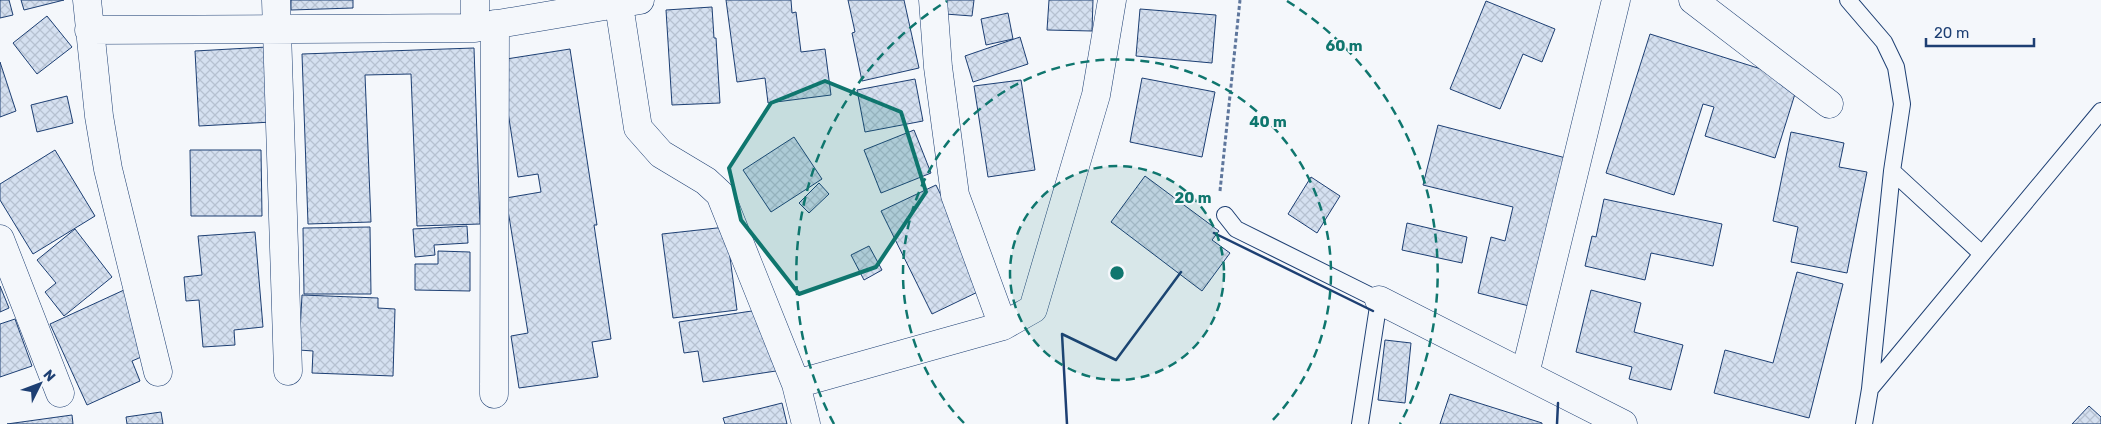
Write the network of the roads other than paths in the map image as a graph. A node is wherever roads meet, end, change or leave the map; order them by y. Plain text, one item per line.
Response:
1 (87, 0) edge
2 (276, 0) edge
3 (475, 0) edge
4 (933, 0) edge
5 (1112, 0) edge
6 (1616, 0) edge
7 (1693, 0) edge
8 (1848, 0) edge
9 (630, 2) edge
10 (485, 26) junction
11 (89, 30) junction
12 (277, 30) junction
13 (1829, 104) dead end
14 (2101, 111) edge
15 (1892, 172) junction
16 (1225, 215) road end
17 (0, 239) edge
18 (1982, 254) junction
19 (1380, 300) junction
20 (1002, 326) junction
21 (288, 371) dead end
22 (158, 372) dead end
23 (1525, 374) junction
24 (796, 384) junction
25 (1870, 389) junction
26 (60, 393) dead end
27 (494, 394) dead end
28 (806, 424) edge
29 (1360, 424) edge
30 (1623, 424) edge
31 (1864, 424) edge

1 - 11 street
2 - 12 street
3 - 10 street
4 - 20 street
5 - 20 street
6 - 23 street
7 - 13 street
8 - 15 lane
9 - 10 street
9 - 24 street
10 - 12 street
10 - 27 street
11 - 12 street
11 - 22 street
12 - 21 street
14 - 18 lane
15 - 18 lane
15 - 25 lane
16 - 19 lane
17 - 26 street
18 - 25 lane
19 - 23 street
19 - 29 lane
20 - 24 street
23 - 30 street
24 - 28 street
25 - 31 lane

